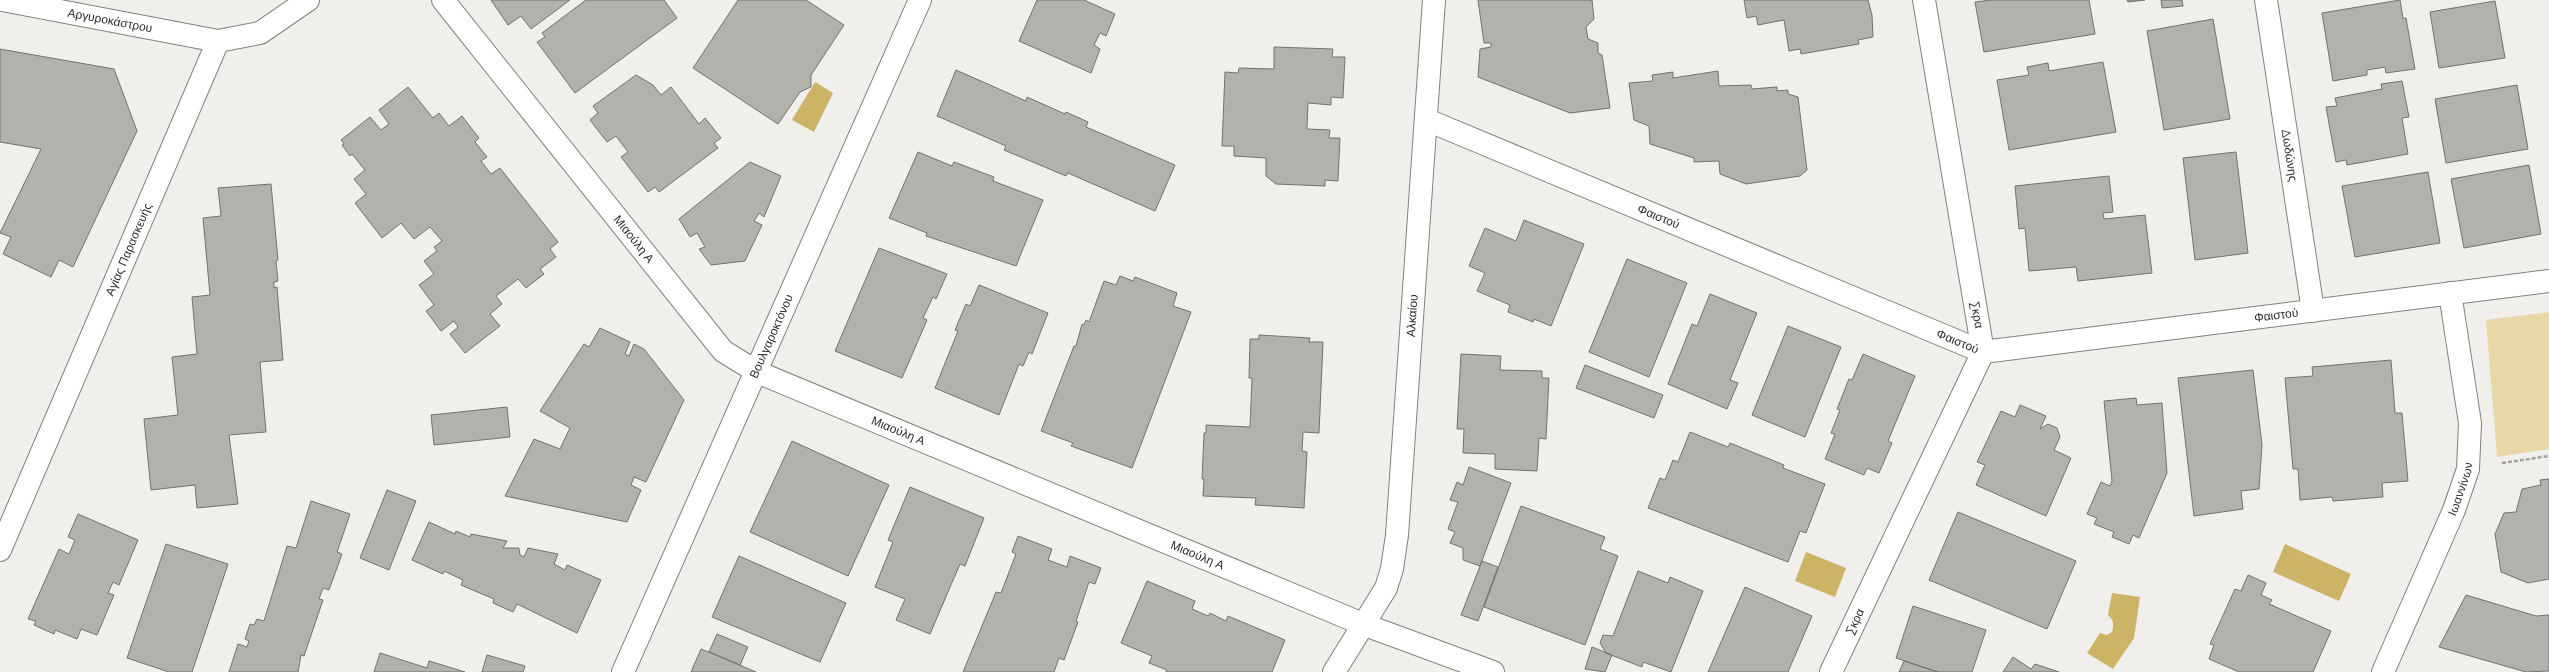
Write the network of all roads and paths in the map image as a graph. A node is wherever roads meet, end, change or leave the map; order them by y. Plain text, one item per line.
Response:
1 (2, 0) edge
2 (308, 0) edge
3 (443, 0) edge
4 (920, 0) edge
5 (1434, 0) edge
6 (1924, 0) edge
7 (2266, 0) edge
8 (218, 41) junction
9 (1428, 120) junction
10 (2549, 281) edge
11 (2450, 293) junction
12 (2313, 311) junction
13 (1983, 352) junction
14 (757, 372) junction
15 (2549, 456) edge
16 (2468, 469) junction
17 (0, 550) edge
18 (1364, 625) junction
19 (623, 672) edge
20 (1334, 672) edge
21 (1493, 672) edge
22 (1831, 672) edge
23 (2383, 672) edge

1 - 8 street, Αργυροκάστρου
2 - 8 street
3 - 14 street, Μιαούλη Α
4 - 14 street, Βουλγαροκτόνου
5 - 9 street, Αλκαίου
6 - 13 street, Σκρα
7 - 12 street, Δωδώνης
8 - 17 street, Αγίας Παρασκευής
9 - 13 street, Φαιστού
9 - 18 street, Αλκαίου
10 - 11 street, Φαιστού
11 - 12 street, Φαιστού
11 - 16 street, Ιωαννίνων
12 - 13 street, Φαιστού
13 - 22 street, Σκρα
14 - 18 street, Μιαούλη Α
14 - 19 street, Βουλγαροκτόνου
15 - 16 path
16 - 23 street, Ιωαννίνων
18 - 20 street, Αλκαίου
18 - 21 street, Μιαούλη Α

